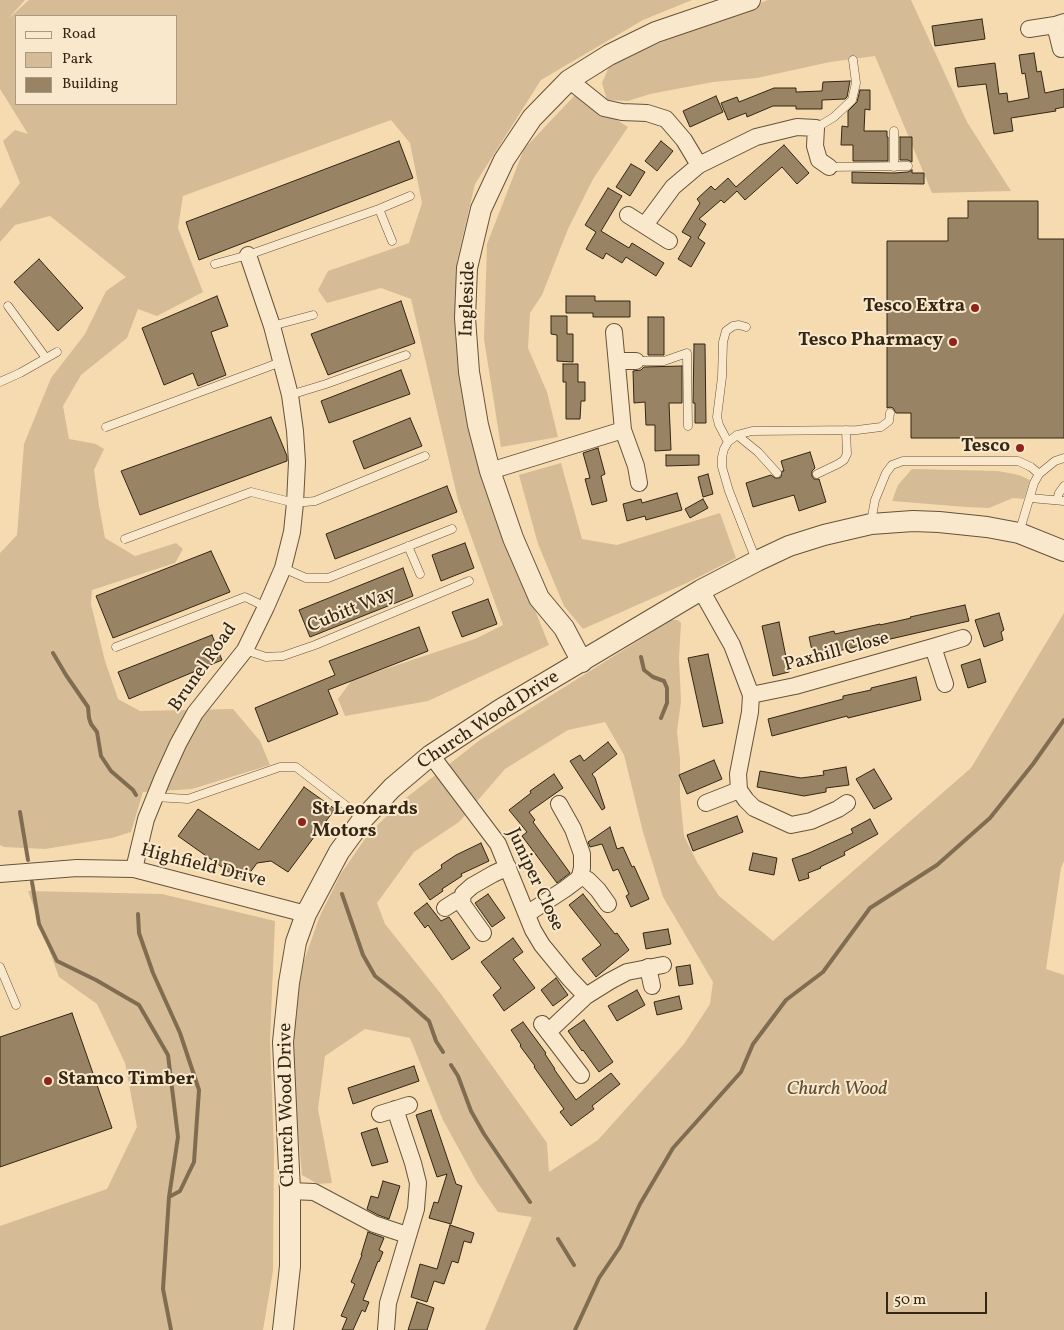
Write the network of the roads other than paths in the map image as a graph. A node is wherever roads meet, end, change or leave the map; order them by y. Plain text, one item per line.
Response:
1 (750, 0) edge
2 (1059, 23) edge
3 (1028, 29) dead end
4 (1061, 49) dead end
5 (853, 60) dead end
6 (569, 80) junction
7 (816, 128) junction
8 (894, 131) dead end
9 (699, 165) junction
10 (894, 166) junction
11 (908, 166) dead end
12 (829, 168) joint
13 (410, 196) dead end
14 (378, 209) junction
15 (628, 215) dead end
16 (645, 225) junction
17 (669, 240) dead end
18 (392, 241) dead end
19 (248, 255) junction
20 (215, 264) dead end
21 (8, 306) dead end
22 (313, 315) dead end
23 (272, 326) junction
24 (746, 327) dead end
25 (614, 332) dead end
26 (57, 352) dead end
27 (406, 355) dead end
28 (46, 358) junction
29 (617, 361) junction
30 (636, 361) joint
31 (282, 362) junction
32 (0, 382) edge
33 (290, 395) junction
34 (890, 413) dead end
35 (688, 426) dead end
36 (106, 427) dead end
37 (623, 430) junction
38 (846, 430) junction
39 (737, 435) junction
40 (728, 442) junction
41 (425, 456) dead end
42 (1064, 458) edge
43 (490, 471) junction
44 (777, 473) dead end
45 (817, 474) dead end
46 (1039, 474) junction
47 (639, 483) dead end
48 (1064, 486) edge
49 (1030, 498) junction
50 (1060, 500) edge
51 (295, 503) junction
52 (871, 524) junction
53 (452, 529) dead end
54 (1019, 533) junction
55 (125, 539) dead end
56 (408, 546) junction
57 (1064, 551) edge
58 (757, 561) junction
59 (283, 568) junction
60 (420, 574) dead end
61 (469, 581) dead end
62 (701, 590) junction
63 (266, 607) junction
64 (963, 638) dead end
65 (116, 647) dead end
66 (933, 647) junction
67 (245, 650) junction
68 (582, 662) junction
69 (945, 684) dead end
70 (751, 695) junction
71 (431, 755) junction
72 (739, 790) junction
73 (155, 797) junction
74 (706, 803) dead end
75 (558, 804) dead end
76 (847, 804) dead end
77 (363, 819) junction
78 (508, 867) junction
79 (134, 869) junction
80 (0, 874) edge
81 (580, 876) junction
82 (462, 900) junction
83 (608, 904) dead end
84 (445, 908) dead end
85 (306, 914) junction
86 (527, 914) junction
87 (483, 933) dead end
88 (0, 968) edge
89 (652, 986) dead end
90 (586, 996) junction
91 (16, 1005) dead end
92 (581, 1075) dead end
93 (395, 1109) dead end
94 (290, 1190) junction
95 (408, 1235) junction
96 (283, 1330) edge
97 (386, 1330) edge

1 - 6 street, Ingleside
2 - 3 street
2 - 4 street
5 - 7 lane
6 - 9 street
6 - 43 street, Ingleside
7 - 9 street
7 - 12 street
8 - 10 lane
9 - 16 street
10 - 11 lane
10 - 12 lane
13 - 14 lane
14 - 18 lane
14 - 19 lane
15 - 16 street
16 - 17 street
19 - 20 lane
19 - 23 street, Brunel Road
21 - 28 lane
22 - 23 lane
23 - 31 street, Brunel Road
24 - 40 lane
25 - 29 street
26 - 28 lane
27 - 33 lane
28 - 32 lane
29 - 30 street
29 - 37 street
30 - 35 lane
31 - 33 street, Brunel Road
31 - 36 lane
33 - 51 street, Brunel Road
34 - 38 lane
37 - 43 street
37 - 47 street
38 - 39 lane
38 - 45 lane
39 - 40 lane
39 - 44 lane
40 - 58 lane
41 - 51 lane
42 - 46 lane
43 - 68 street, Ingleside
46 - 49 lane
46 - 52 lane
48 - 50 lane
49 - 50 lane
49 - 54 lane
51 - 55 lane
51 - 59 street, Brunel Road
52 - 54 street, Church Wood Drive
52 - 58 street, Church Wood Drive
53 - 56 lane
54 - 57 street, Church Wood Drive
56 - 59 lane
56 - 60 lane
58 - 62 street, Church Wood Drive
59 - 63 street, Brunel Road
61 - 67 lane, Cubitt Way
62 - 68 street, Church Wood Drive
62 - 70 street
63 - 65 lane
63 - 67 street, Brunel Road
64 - 66 street, Paxhill Close
66 - 69 street
66 - 70 street, Paxhill Close
67 - 73 street, Brunel Road
68 - 71 street, Church Wood Drive
70 - 72 street
71 - 77 street, Church Wood Drive
71 - 78 street, Juniper Close
72 - 74 street
72 - 76 street
73 - 77 lane
73 - 79 street, Brunel Road
75 - 81 street
77 - 85 street, Church Wood Drive
78 - 82 street
78 - 86 street, Juniper Close
79 - 80 street, Highfield Drive
79 - 85 street, Highfield Drive
81 - 83 street
81 - 86 street
82 - 84 street
82 - 87 street
85 - 94 street, Church Wood Drive
86 - 90 street, Juniper Close
88 - 91 lane
89 - 90 street
90 - 92 street
93 - 95 street
94 - 95 street
94 - 96 street, Church Wood Drive
95 - 97 street

